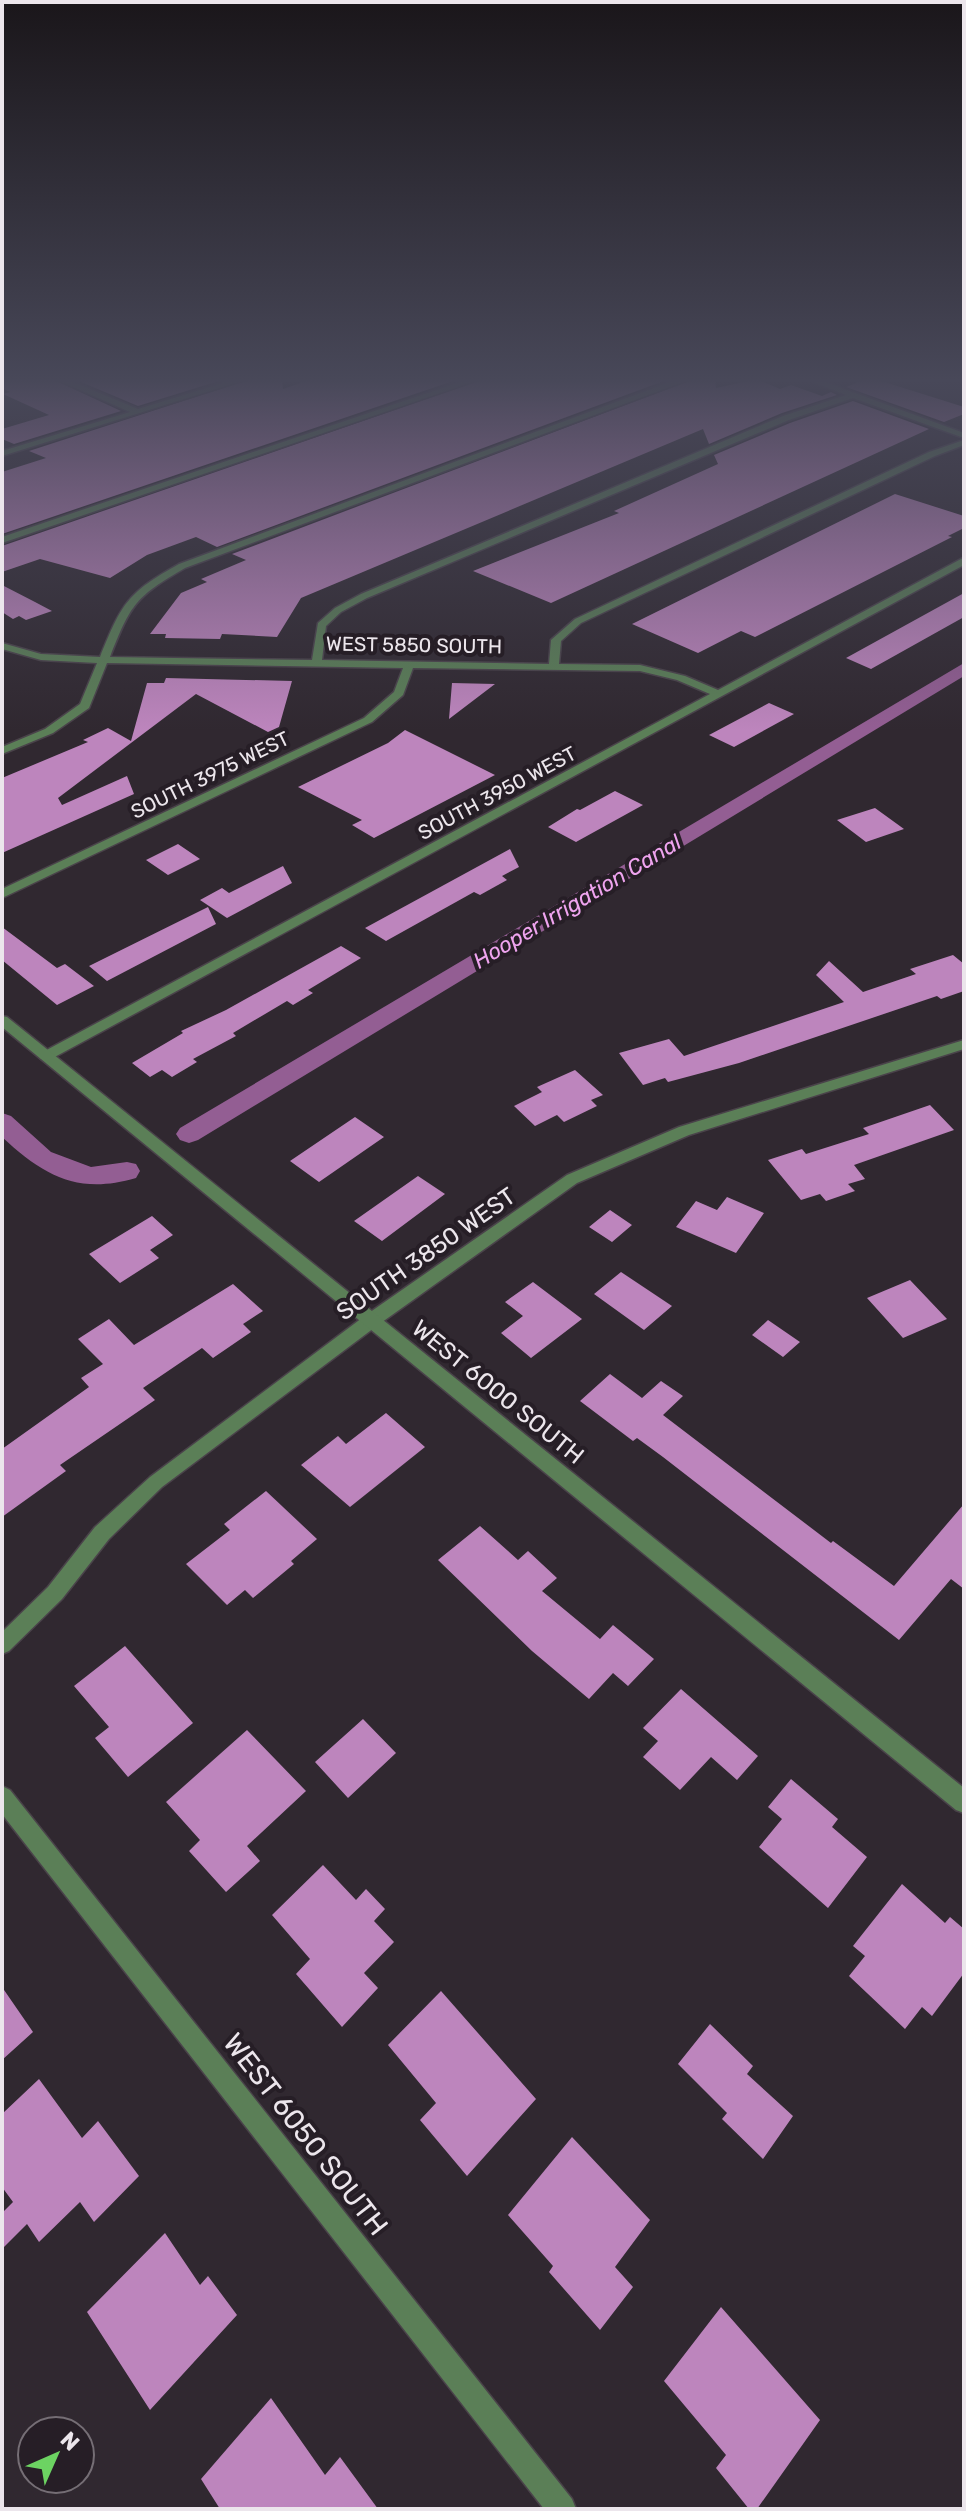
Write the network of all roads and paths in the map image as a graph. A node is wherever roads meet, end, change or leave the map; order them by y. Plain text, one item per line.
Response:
1 (131, 496) edge
2 (368, 496) edge
3 (601, 496) edge
4 (842, 496) edge
5 (2, 540) edge
6 (964, 561) edge
7 (2, 646) edge
8 (104, 660) junction
9 (317, 662) junction
10 (410, 663) junction
11 (554, 665) junction
12 (719, 694) junction
13 (2, 751) edge
14 (2, 894) edge
15 (2, 1020) edge
16 (964, 1044) edge
17 (46, 1056) junction
18 (372, 1320) junction
19 (2, 1645) edge
20 (2, 1797) edge
21 (964, 1802) edge
22 (562, 2509) edge

1 - 5 street
2 - 8 street
3 - 9 street
4 - 11 street
6 - 12 street, SOUTH 3950 WEST
7 - 8 street, WEST 5850 SOUTH
8 - 9 street, WEST 5850 SOUTH
8 - 13 street
9 - 10 street, WEST 5850 SOUTH
10 - 11 street, WEST 5850 SOUTH
10 - 14 street, SOUTH 3975 WEST
11 - 12 street, WEST 5850 SOUTH
12 - 17 street, SOUTH 3950 WEST
15 - 17 street, WEST 6000 SOUTH
16 - 18 street, SOUTH 3850 WEST
17 - 18 street, WEST 6000 SOUTH
18 - 19 street, SOUTH 3850 WEST
18 - 21 street, WEST 6000 SOUTH
20 - 22 street, WEST 6050 SOUTH

